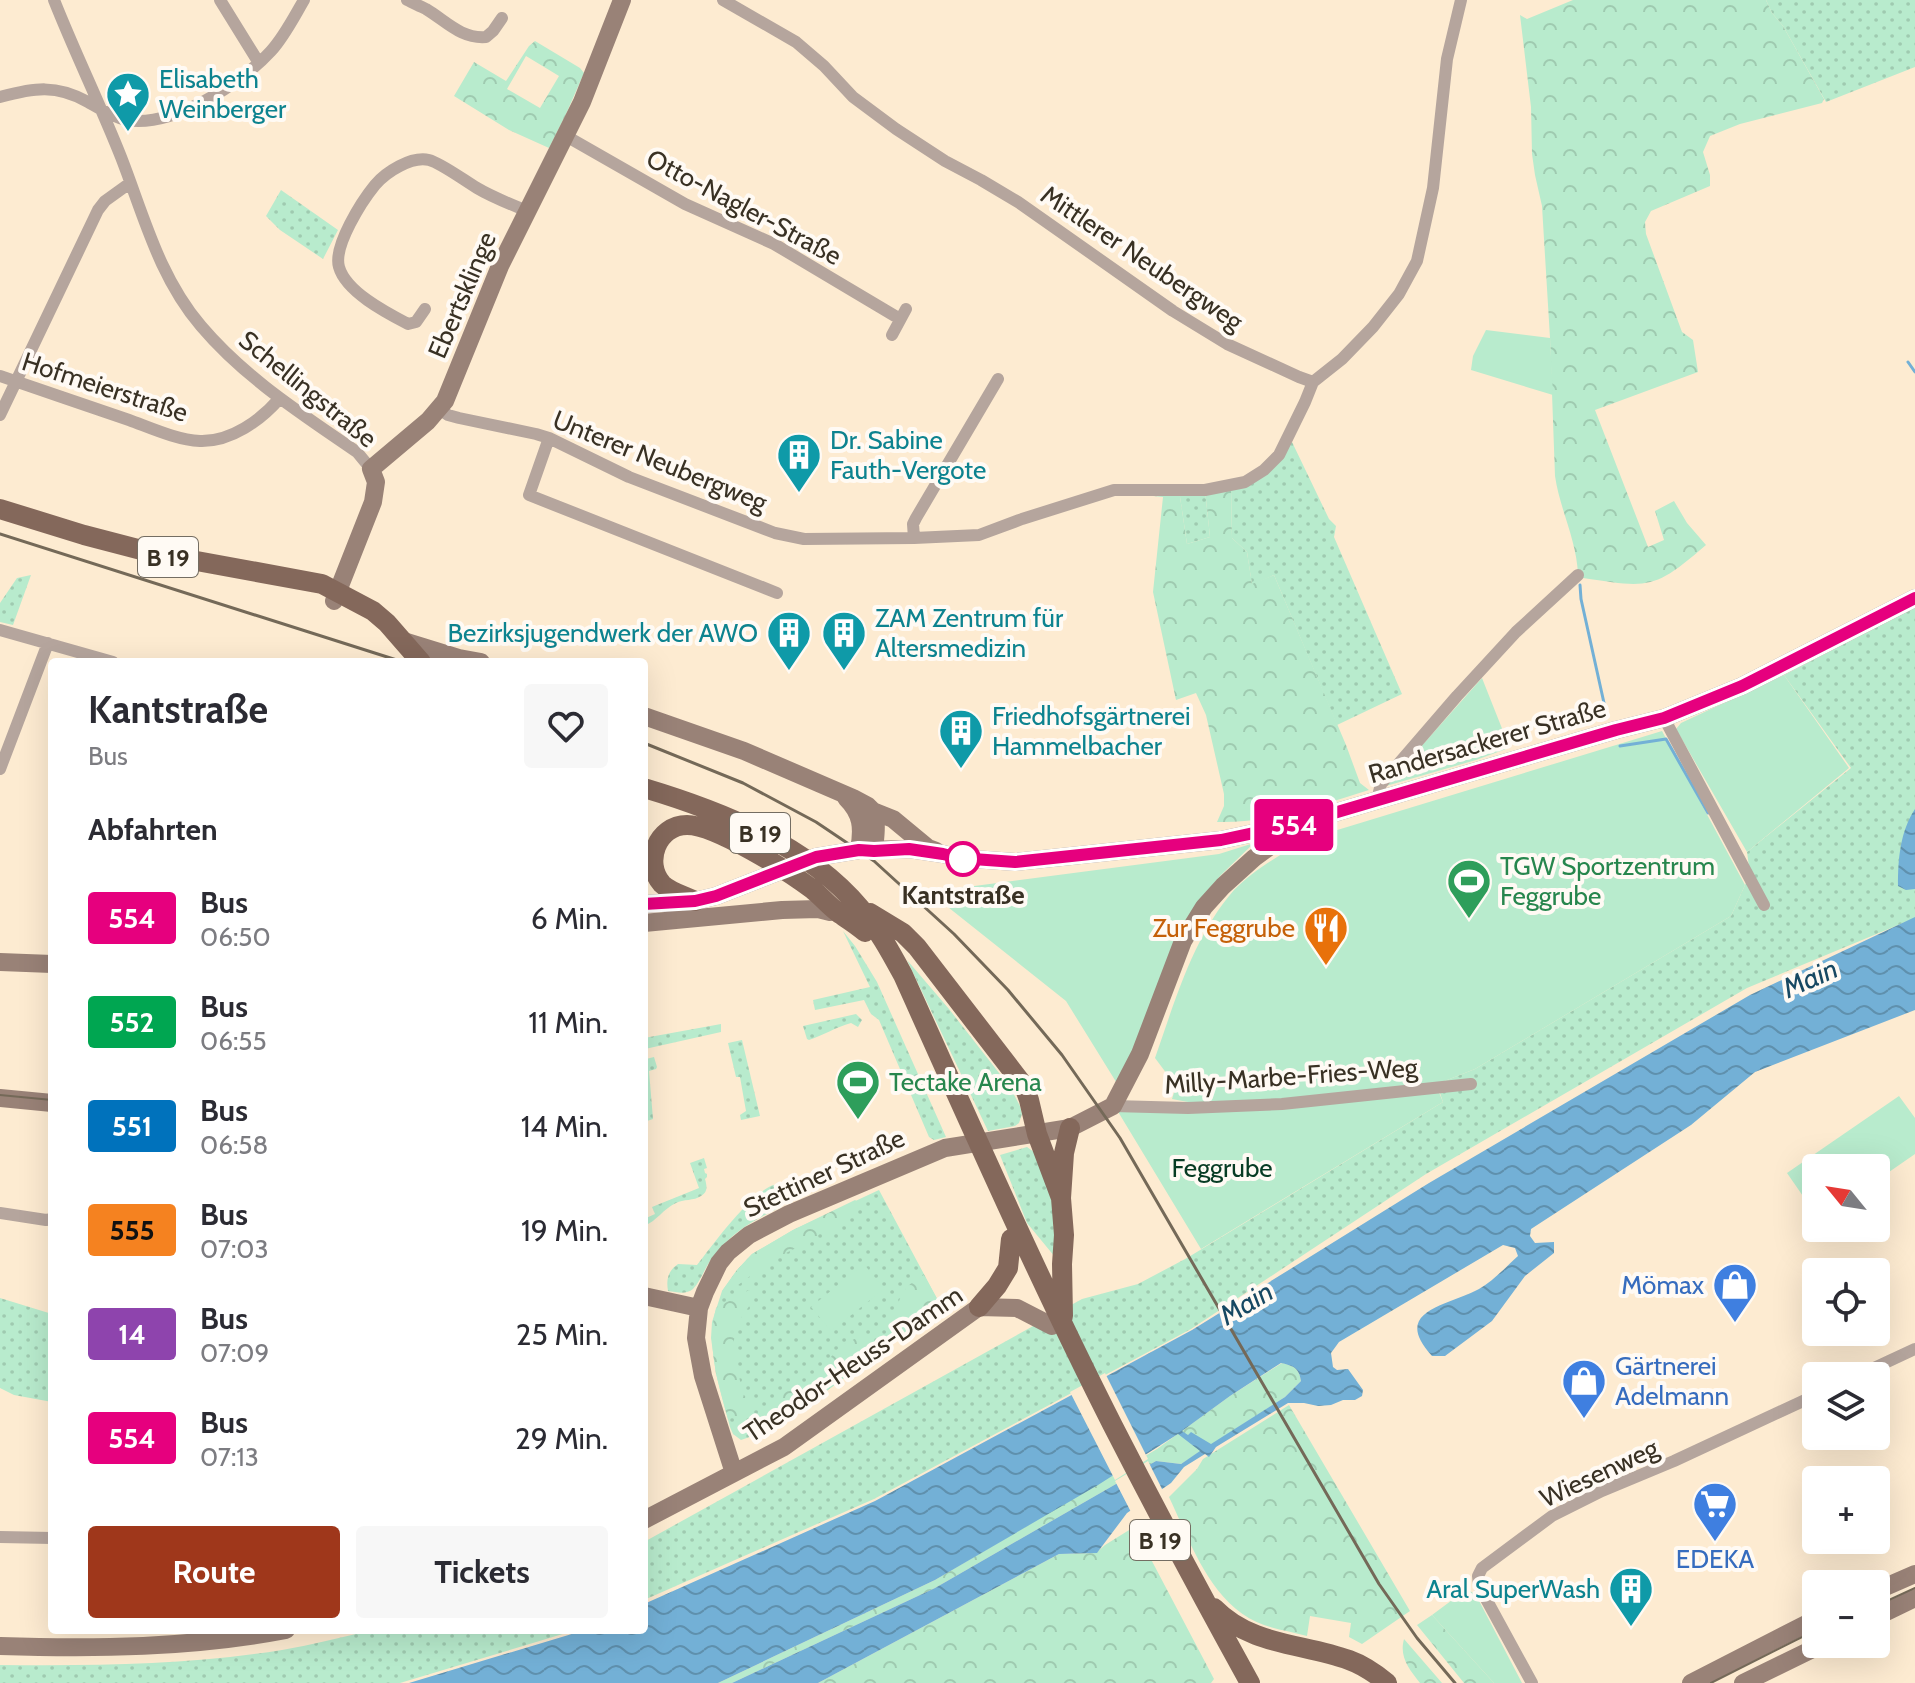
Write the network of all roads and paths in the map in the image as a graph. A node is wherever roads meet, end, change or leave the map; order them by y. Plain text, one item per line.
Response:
1 (54, 0) edge
2 (220, 0) edge
3 (304, 0) edge
4 (407, 0) edge
5 (622, 0) edge
6 (723, 0) edge
7 (1461, 0) edge
8 (502, 18) dead end
9 (259, 63) junction
10 (0, 97) edge
11 (102, 112) junction
12 (566, 136) junction
13 (130, 183) junction
14 (527, 211) junction
15 (425, 309) dead end
16 (892, 335) dead end
17 (0, 376) edge
18 (998, 379) dead end
19 (16, 382) junction
20 (1313, 382) junction
21 (280, 398) junction
22 (439, 409) junction
23 (0, 415) edge
24 (549, 438) junction
25 (371, 469) junction
26 (0, 509) edge
27 (0, 520) edge
28 (914, 538) junction
29 (1578, 575) dead end
30 (777, 593) dead end
31 (336, 596) junction
32 (1915, 598) edge
33 (0, 630) edge
34 (48, 643) junction
35 (409, 656) edge
36 (99, 658) edge
37 (459, 658) edge
38 (648, 717) edge
39 (1664, 718) junction
40 (0, 769) edge
41 (648, 790) edge
42 (838, 792) junction
43 (648, 799) edge
44 (1377, 800) junction
45 (873, 811) junction
46 (1300, 823) junction
47 (867, 850) junction
48 (949, 856) junction
49 (695, 901) junction
50 (648, 904) edge
51 (1764, 905) dead end
52 (844, 911) junction
53 (648, 923) edge
54 (865, 932) junction
55 (0, 962) edge
56 (48, 964) edge
57 (928, 1042) junction
58 (1471, 1084) dead end
59 (0, 1098) edge
60 (1116, 1102) junction
61 (48, 1103) edge
62 (1070, 1128) junction
63 (1037, 1134) junction
64 (1061, 1198) junction
65 (0, 1213) edge
66 (48, 1220) edge
67 (1011, 1239) junction
68 (648, 1297) edge
69 (979, 1307) junction
70 (699, 1308) junction
71 (1057, 1325) junction
72 (1915, 1349) edge
73 (1887, 1362) edge
74 (1802, 1402) edge
75 (734, 1473) junction
76 (648, 1518) edge
77 (0, 1537) edge
78 (48, 1538) edge
79 (1915, 1574) edge
80 (1890, 1585) edge
81 (1201, 1593) junction
82 (1915, 1598) edge
83 (1890, 1610) edge
84 (1802, 1626) edge
85 (256, 1634) edge
86 (0, 1646) edge
87 (1802, 1654) edge
88 (1734, 1659) junction
89 (1380, 1678) edge
90 (1236, 1683) edge
91 (1250, 1683) edge
92 (1532, 1683) edge
93 (1691, 1683) edge
94 (1743, 1683) edge

1 - 11 street, Schellingstraße
2 - 9 street
3 - 9 street
4 - 8 street
5 - 12 main road, Ebertsklinge
6 - 20 street, Mittlerer Neubergweg
7 - 20 street
9 - 11 street
10 - 11 street
11 - 13 street, Schellingstraße
12 - 14 main road, Ebertsklinge
12 - 16 street, Otto-Nagler-Straße
13 - 19 street
13 - 21 street, Schellingstraße
14 - 15 street
14 - 22 main road, Ebertsklinge
17 - 19 street, Hofmeierstraße
18 - 28 street
19 - 21 street, Hofmeierstraße
19 - 23 street
20 - 28 street, Unterer Neubergweg
21 - 25 street, Schellingstraße
22 - 24 street, Unterer Neubergweg
22 - 25 main road, Ebertsklinge
24 - 28 street, Unterer Neubergweg
24 - 30 street
25 - 31 main road
26 - 31 main road, B 19
27 - 31 main road, B 19
29 - 44 street
31 - 35 main road, B 19
32 - 39 main road, Randersackerer Straße
33 - 34 street
34 - 36 street
34 - 40 street
35 - 37 main road
38 - 42 main road
39 - 44 main road, Randersackerer Straße
39 - 51 street
41 - 52 main road, B 19
42 - 45 main road
42 - 47 main road
43 - 54 main road, B 19
44 - 46 main road, Randersackerer Straße
45 - 47 main road
45 - 48 main road
46 - 48 main road, Randersackerer Straße
46 - 60 main road
47 - 48 main road, Randersackerer Straße
47 - 49 main road, Randersackerer Straße
49 - 50 main road, Randersackerer Straße
49 - 52 main road
52 - 53 main road
52 - 54 main road
52 - 57 main road, B 19
52 - 63 main road
54 - 57 main road, B 19
55 - 56 main road
57 - 67 main road, B 19
57 - 71 main road, B 19
58 - 60 street, Milly-Marbe-Fries-Weg
59 - 61 main road
60 - 62 main road, Stettiner Straße
62 - 63 main road, Stettiner Straße
62 - 64 main road
63 - 64 main road
63 - 70 main road, Stettiner Straße
64 - 71 main road
65 - 66 street
67 - 69 main road
67 - 71 main road, B 19
68 - 70 main road
69 - 71 main road, Theodor-Heuss-Damm
69 - 75 main road, Theodor-Heuss-Damm
70 - 75 main road, Stettiner Straße
71 - 81 main road, B 19
71 - 90 main road, B 19
72 - 73 street
74 - 92 street, Wiesenweg
75 - 76 main road, Theodor-Heuss-Damm
77 - 78 street
79 - 80 main road
81 - 89 main road
81 - 91 main road, B 19
82 - 83 main road
84 - 88 main road
85 - 86 main road
87 - 94 main road
88 - 93 main road
88 - 94 street

